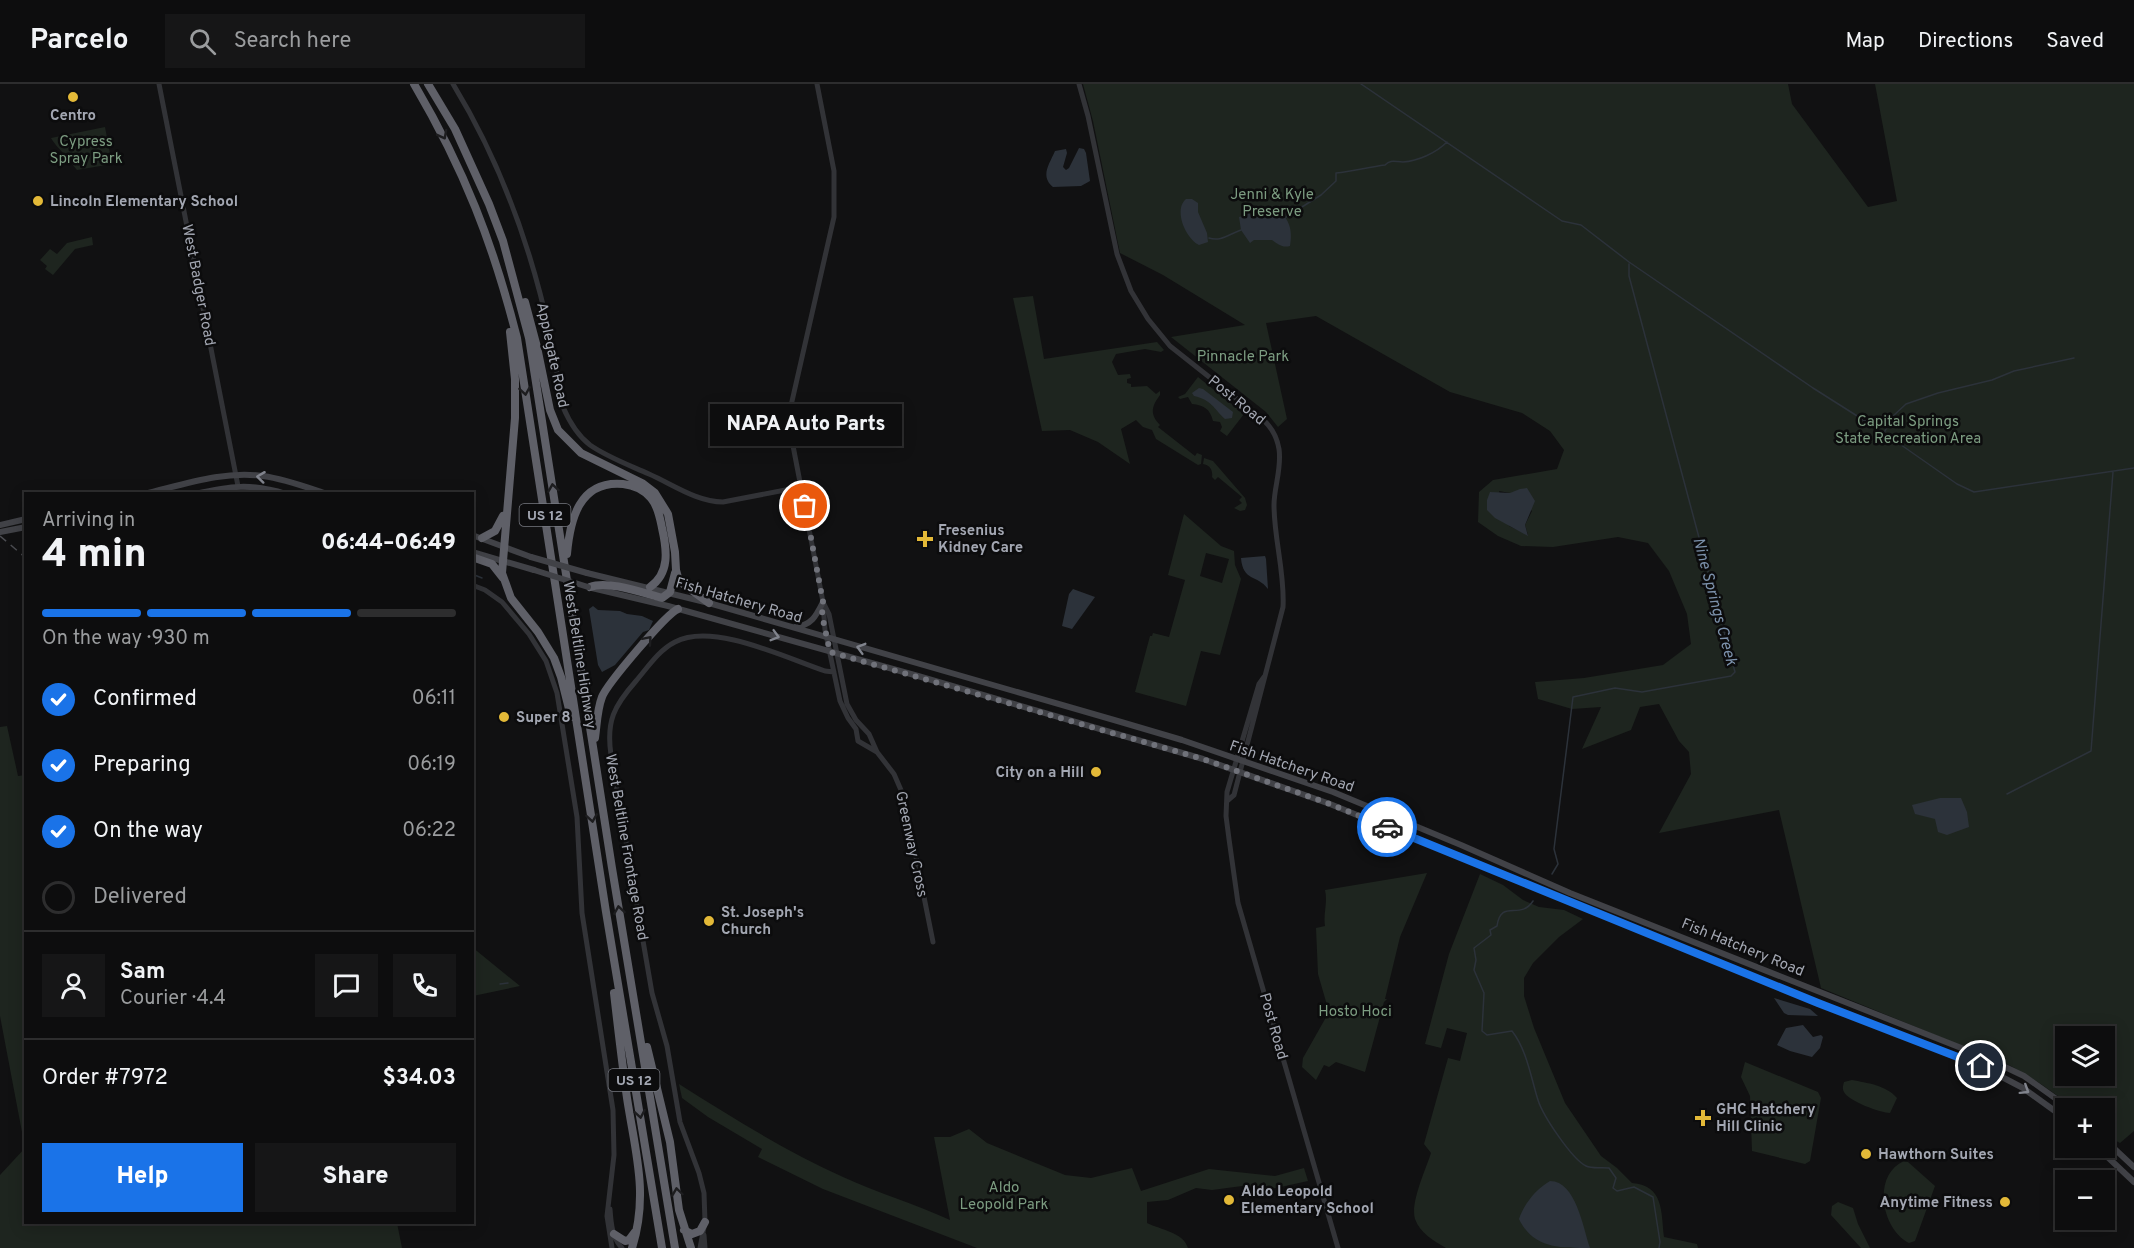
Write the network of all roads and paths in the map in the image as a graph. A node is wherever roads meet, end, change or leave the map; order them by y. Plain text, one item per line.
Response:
1 (159, 84) edge
2 (414, 84) edge
3 (430, 84) edge
4 (453, 84) edge
5 (817, 84) edge
6 (1079, 84) edge
7 (503, 241) junction
8 (500, 272) junction
9 (510, 472) junction
10 (236, 475) junction
11 (238, 486) junction
12 (801, 487) junction
13 (154, 492) edge
14 (206, 492) edge
15 (279, 492) edge
16 (320, 492) edge
17 (24, 519) edge
18 (0, 525) edge
19 (24, 527) edge
20 (0, 532) edge
21 (474, 536) edge
22 (482, 538) junction
23 (504, 546) junction
24 (474, 553) edge
25 (474, 558) edge
26 (503, 561) junction
27 (566, 566) junction
28 (676, 570) junction
29 (505, 584) junction
30 (474, 586) edge
31 (589, 587) junction
32 (650, 587) junction
33 (670, 592) junction
34 (823, 602) junction
35 (709, 603) junction
36 (678, 609) junction
37 (788, 626) junction
38 (827, 638) junction
39 (834, 640) junction
40 (833, 653) junction
41 (944, 671) junction
42 (834, 672) junction
43 (1265, 675) junction
44 (964, 677) junction
45 (927, 678) junction
46 (948, 684) junction
47 (1142, 728) junction
48 (864, 730) junction
49 (857, 733) junction
50 (870, 736) junction
51 (1125, 736) junction
52 (863, 743) junction
53 (594, 750) junction
54 (876, 752) junction
55 (1235, 759) junction
56 (583, 760) junction
57 (1244, 762) junction
58 (1233, 769) junction
59 (1241, 772) junction
60 (1227, 801) junction
61 (1358, 802) junction
62 (1330, 804) junction
63 (606, 912) junction
64 (933, 942) dead end
65 (629, 968) junction
66 (2055, 1098) edge
67 (2055, 1111) edge
68 (2115, 1149) edge
69 (2109, 1158) edge
70 (2134, 1167) edge
71 (2134, 1182) edge
72 (609, 1198) junction
73 (705, 1222) junction
74 (638, 1226) junction
75 (684, 1230) junction
76 (614, 1234) junction
77 (704, 1235) junction
78 (612, 1248) edge
79 (622, 1248) edge
80 (632, 1248) edge
81 (662, 1248) edge
82 (675, 1248) edge
83 (691, 1248) edge
84 (700, 1248) edge
85 (705, 1248) edge
86 (1338, 1248) edge

1 - 10 street, West Badger Road
2 -> 8 highway, West Beltline Highway / US 12
3 - 7 highway, West Beltline Highway / US 12
4 - 12 street, Applegate Road
5 - 12 street, Greenway Cross
6 - 43 street, Post Road
27 -> 7 highway, West Beltline Highway / US 12
7 - 28 highway
8 - 9 highway
8 -> 56 highway, West Beltline Highway / US 12
9 - 22 highway
9 - 23 highway
10 - 11 street, West Badger Road
10 - 13 main road
16 -> 10 main road
11 - 14 main road
11 - 15 main road
12 - 34 street, Greenway Cross
17 - 18 main road
19 - 20 main road
21 - 22 main road, Fish Hatchery Road
22 - 23 main road, Fish Hatchery Road
23 - 26 highway
23 - 32 main road, Fish Hatchery Road, bridge
24 - 26 main road, Fish Hatchery Road
25 - 29 highway
26 - 29 highway
26 - 31 main road, Fish Hatchery Road, bridge
27 - 32 highway
27 - 53 highway, West Beltline Highway / US 12
28 - 33 highway
28 - 35 highway
29 - 56 highway
30 - 72 street
31 - 33 highway
31 - 36 main road, Fish Hatchery Road
32 - 33 main road, Fish Hatchery Road
33 - 35 main road, Fish Hatchery Road
34 - 37 main road
34 - 38 street, Greenway Cross
34 - 39 street, Greenway Cross
35 - 37 main road, Fish Hatchery Road
36 -> 40 main road, Fish Hatchery Road
53 -> 36 highway
37 - 38 main road, Fish Hatchery Road
38 - 39 main road, Fish Hatchery Road
38 - 40 street, Greenway Cross
39 - 40 street, Greenway Cross
41 -> 39 main road, Fish Hatchery Road
40 - 42 street, Greenway Cross
40 - 45 main road, Fish Hatchery Road
40 - 48 street, Greenway Cross
41 - 44 main road, Fish Hatchery Road
41 - 45 main road
42 - 49 street, Greenway Cross
42 - 73 street, West Beltline Frontage Road
43 - 55 street, Post Road
43 - 57 street, Post Road
44 - 46 main road
44 - 47 main road, Fish Hatchery Road
45 - 46 main road, Fish Hatchery Road
46 - 51 main road, Fish Hatchery Road
47 - 51 main road
47 - 55 main road, Fish Hatchery Road
48 - 49 street
48 - 50 street, Greenway Cross
49 - 52 street, Greenway Cross
50 - 52 street
50 - 54 street, Greenway Cross
51 - 58 main road, Fish Hatchery Road
52 - 54 street, Greenway Cross
65 -> 53 highway, West Beltline Highway / US 12
54 - 64 street, Greenway Cross
55 - 57 main road, Fish Hatchery Road
55 - 58 street, Post Road
56 -> 63 highway, West Beltline Highway / US 12
57 - 59 street, Post Road
57 - 61 main road, Fish Hatchery Road
58 - 59 main road, Fish Hatchery Road
58 - 60 street, Post Road
59 - 60 street, Post Road
59 - 62 main road, Fish Hatchery Road
60 - 86 street, Post Road
61 - 62 main road
61 - 66 main road, Fish Hatchery Road
62 -> 67 main road, Fish Hatchery Road
63 - 74 highway
63 -> 81 highway, West Beltline Highway / US 12
75 -> 65 highway
65 - 82 highway, West Beltline Highway / US 12
68 - 70 main road
69 - 71 main road
72 - 76 street
72 - 78 street
73 - 75 highway
73 - 77 street, West Beltline Frontage Road
74 - 76 highway
74 - 80 highway
75 - 83 highway
76 - 79 street
77 - 84 street, West Beltline Frontage Road
77 - 85 street, West Beltline Frontage Road

